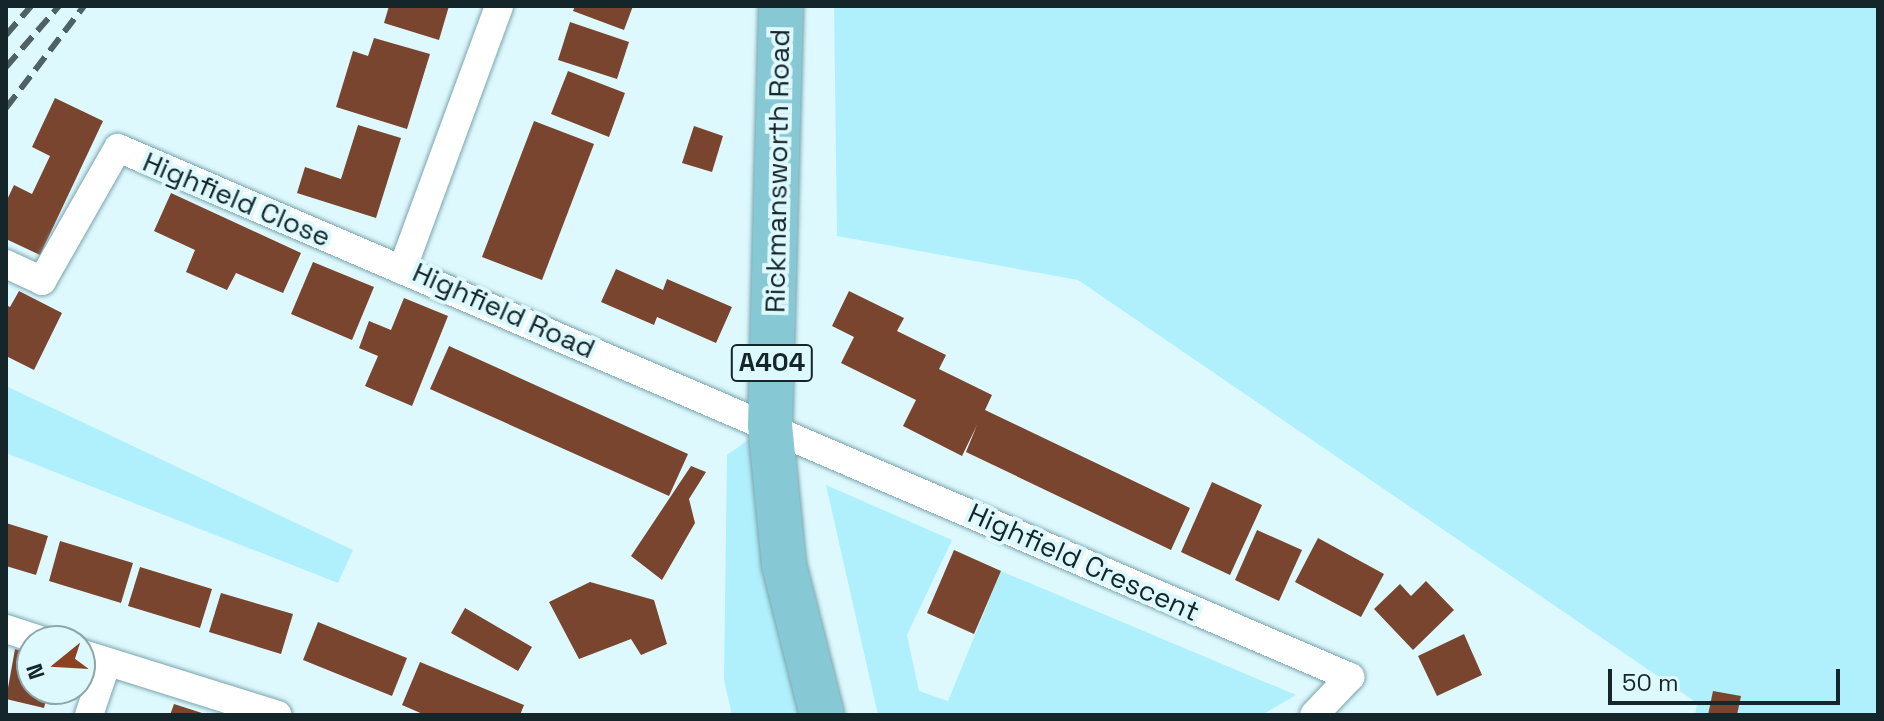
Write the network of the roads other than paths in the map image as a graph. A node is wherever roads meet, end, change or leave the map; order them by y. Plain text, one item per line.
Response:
1 (499, 6) edge
2 (781, 6) edge
3 (6, 264) edge
4 (402, 270) junction
5 (770, 425) junction
6 (96, 658) edge
7 (278, 715) edge
8 (822, 715) edge
9 (1314, 715) edge

1 - 4 street, Highfield Road
2 - 5 main road, Rickmansworth Road / A404
3 - 4 street, Highfield Close
4 - 5 street, Highfield Road
5 - 8 main road, Rickmansworth Road / A404
5 - 9 street, Highfield Crescent
6 - 7 street

